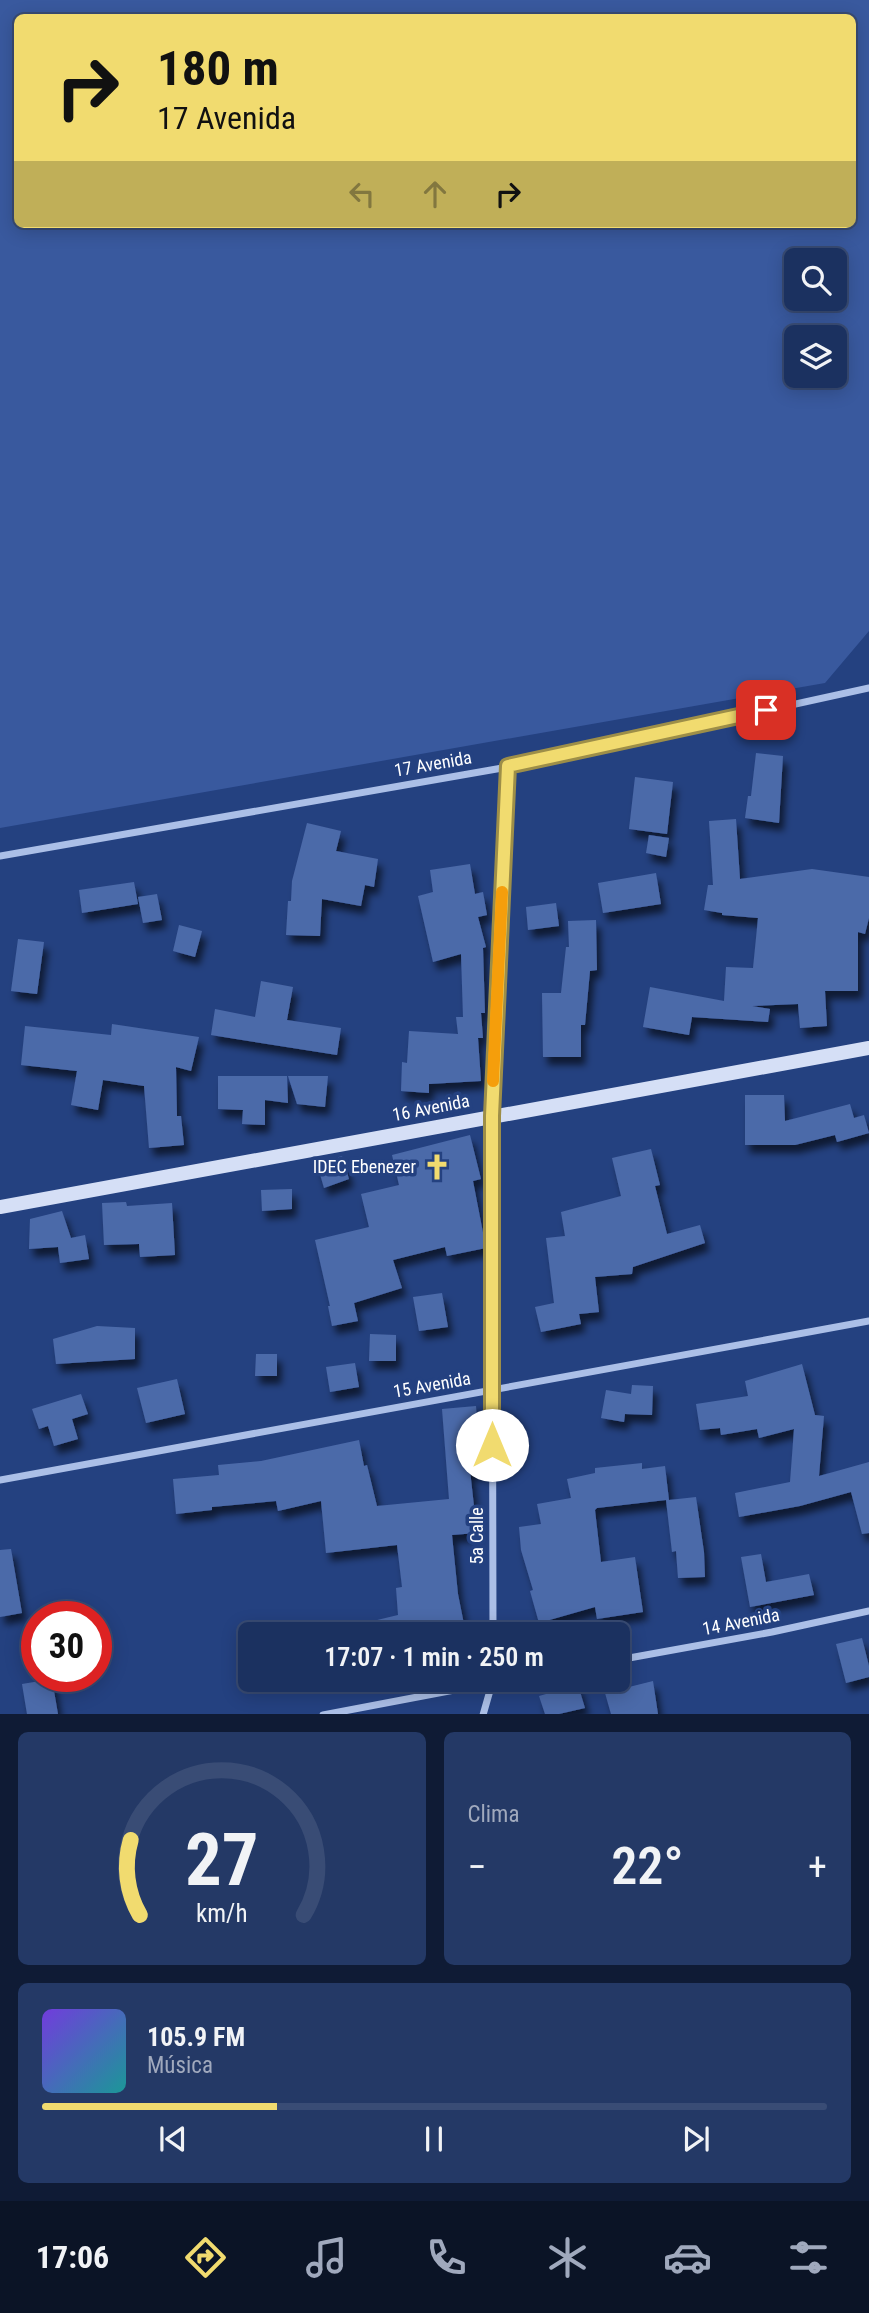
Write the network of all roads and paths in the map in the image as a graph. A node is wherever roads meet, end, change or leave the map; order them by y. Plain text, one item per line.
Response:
1 (869, 688) edge
2 (508, 766) junction
3 (0, 856) edge
4 (869, 1048) edge
5 (492, 1116) junction
6 (0, 1207) edge
7 (869, 1321) edge
8 (492, 1390) junction
9 (0, 1480) edge
10 (869, 1611) edge
11 (493, 1622) edge
12 (630, 1658) edge
13 (437, 1692) edge
14 (490, 1692) edge
15 (323, 1714) edge
16 (483, 1714) edge

1 - 2 street, 17 Avenida
2 - 3 street, 17 Avenida
2 - 5 street, 5a Calle
4 - 5 main road, 16 Avenida
5 - 6 main road, 16 Avenida
5 - 8 street, 5a Calle
7 - 8 street, 15 Avenida
8 - 9 street, 15 Avenida
8 - 11 street, 5a Calle
10 - 12 street, 14 Avenida
13 - 15 street
14 - 16 street

